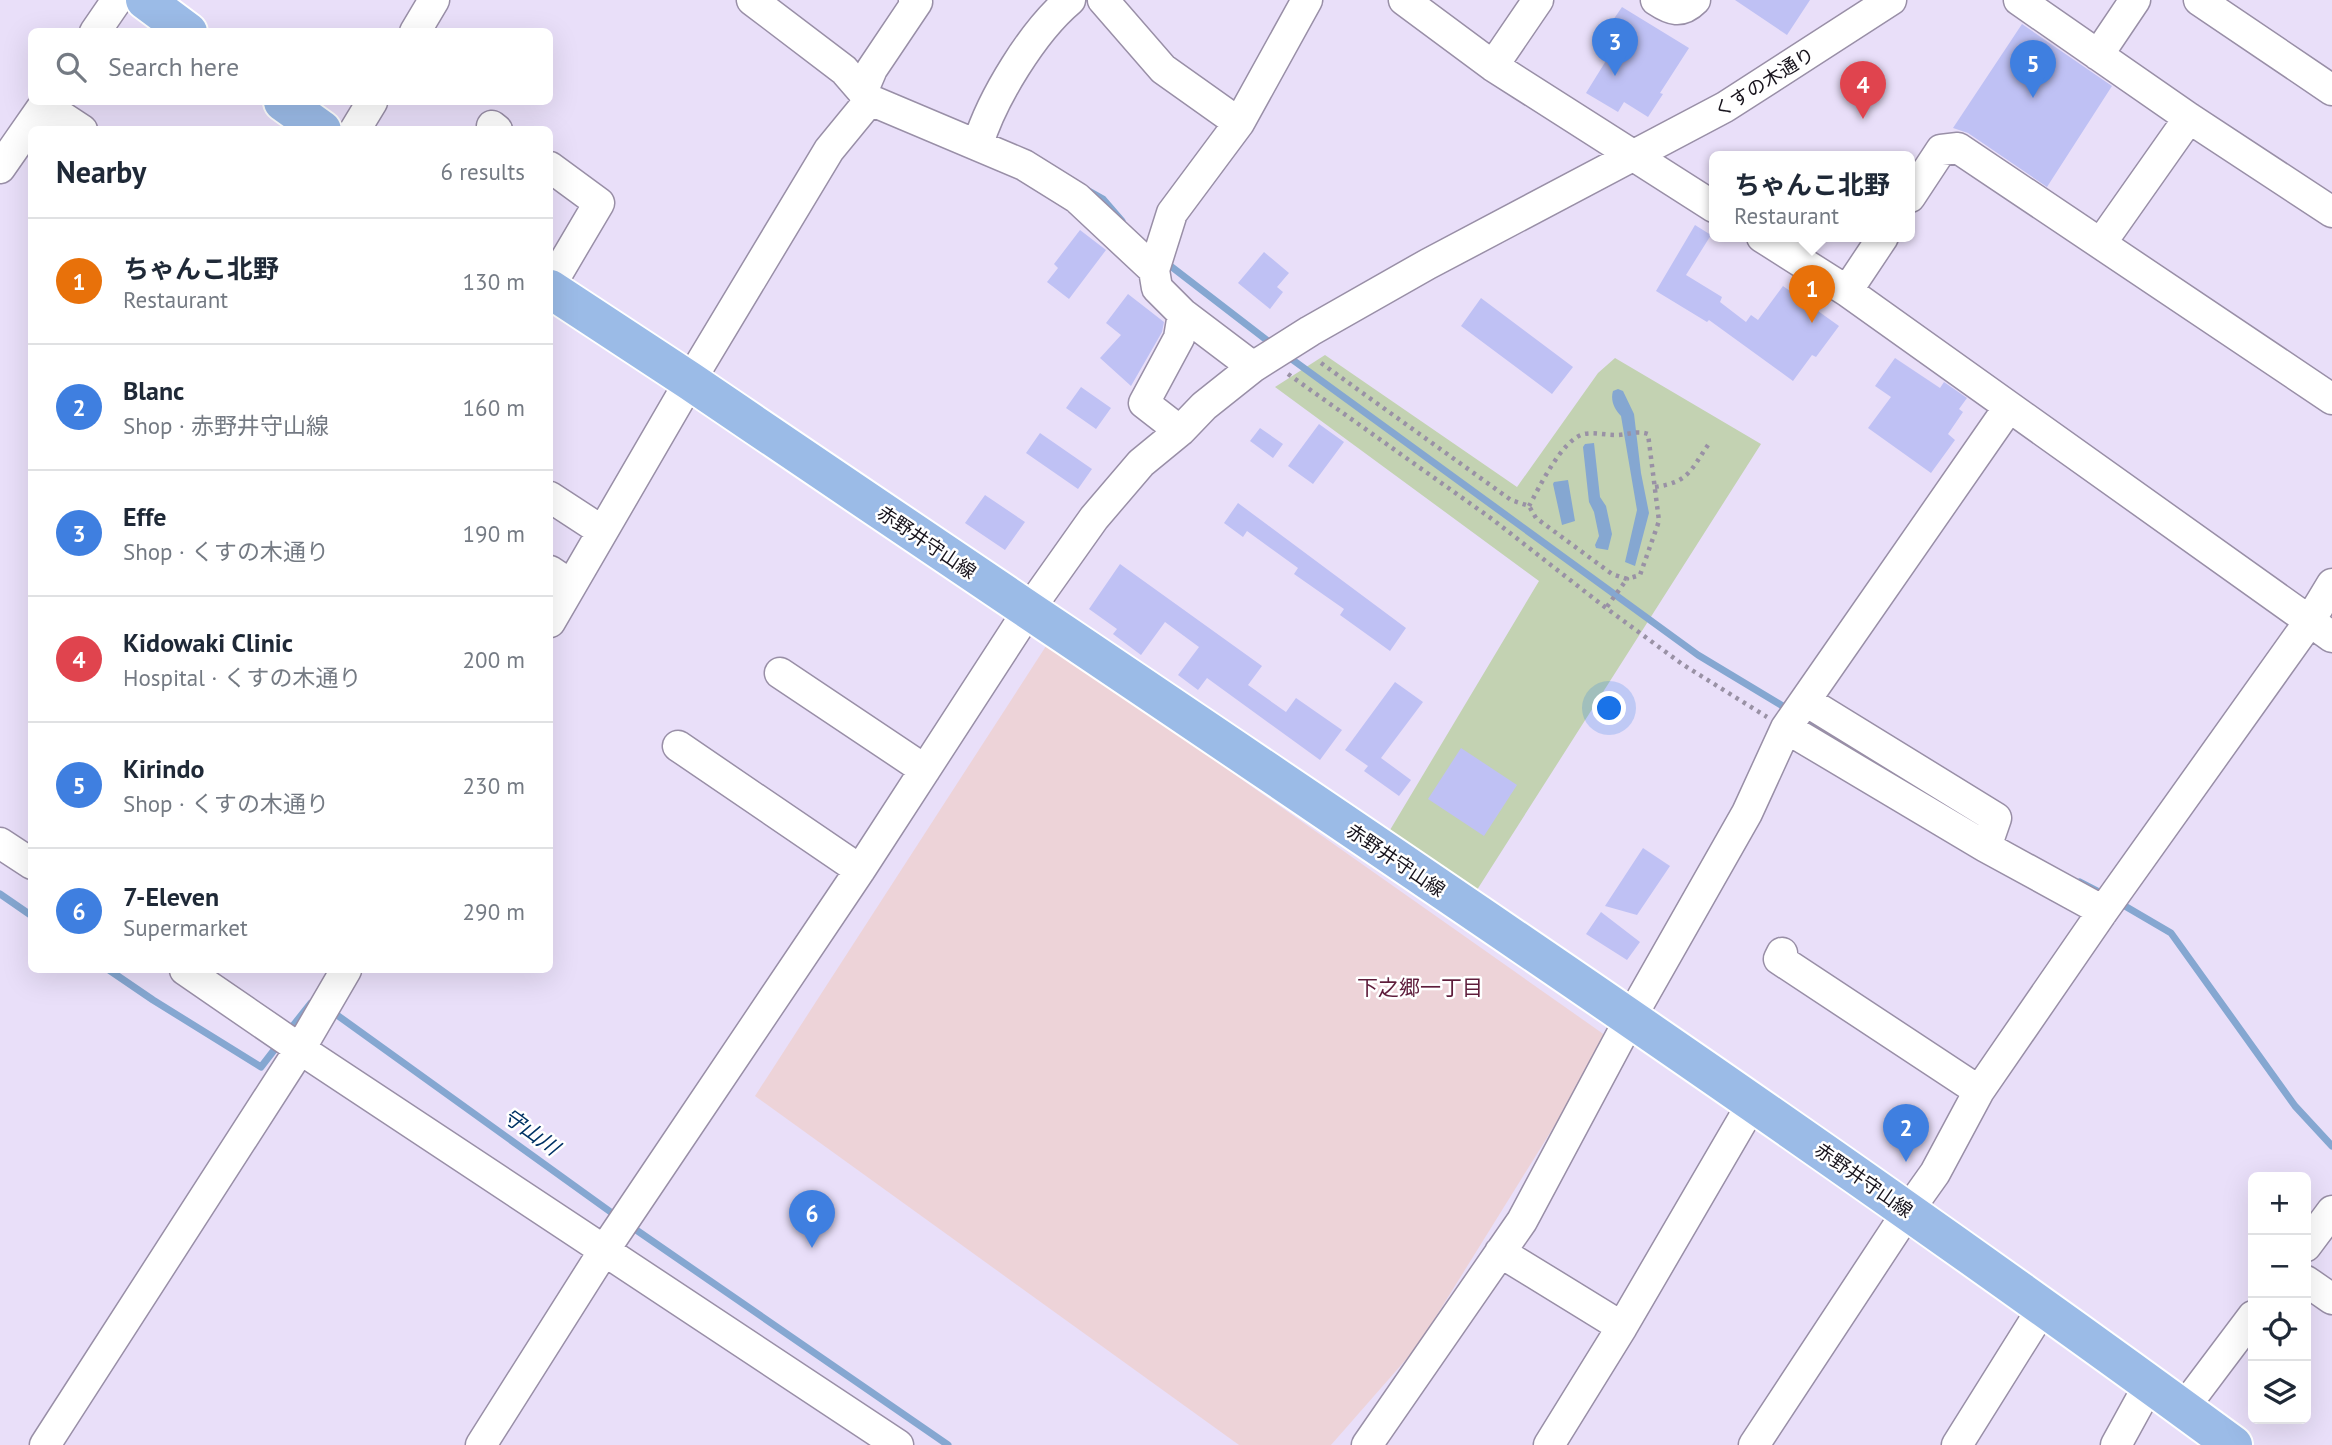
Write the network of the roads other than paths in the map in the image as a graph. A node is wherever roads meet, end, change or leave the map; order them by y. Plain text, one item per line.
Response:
1 (117, 0) edge
2 (145, 0) edge
3 (434, 0) edge
4 (752, 0) edge
5 (914, 0) edge
6 (1070, 0) edge
7 (1103, 0) edge
8 (1307, 0) edge
9 (1404, 0) edge
10 (1538, 0) edge
11 (1656, 0) edge
12 (1695, 0) edge
13 (1891, 0) edge
14 (2019, 0) edge
15 (2134, 0) edge
16 (2199, 0) edge
17 (98, 28) edge
18 (183, 28) edge
19 (417, 28) edge
20 (2098, 55) junction
21 (1493, 66) junction
22 (869, 86) junction
23 (2332, 90) edge
24 (44, 105) edge
25 (48, 105) edge
26 (288, 105) edge
27 (370, 105) edge
28 (2189, 118) junction
29 (1239, 123) junction
30 (29, 126) edge
31 (77, 126) edge
32 (317, 126) edge
33 (357, 126) edge
34 (28, 128) edge
35 (982, 134) junction
36 (1634, 156) junction
37 (0, 168) edge
38 (553, 169) edge
39 (1915, 189) edge
40 (1709, 204) edge
41 (2332, 212) edge
42 (1770, 242) edge
43 (1880, 242) edge
44 (2101, 243) junction
45 (1156, 261) junction
46 (553, 282) edge
47 (553, 289) edge
48 (1847, 291) junction
49 (1183, 313) junction
50 (1260, 362) junction
51 (690, 381) junction
52 (2332, 399) edge
53 (2009, 407) junction
54 (1180, 431) junction
55 (553, 499) edge
56 (602, 531) junction
57 (560, 578) edge
58 (2332, 584) edge
59 (553, 609) edge
60 (1028, 611) junction
61 (2321, 629) edge
62 (780, 673) dead end
63 (1806, 701) junction
64 (1786, 728) junction
65 (678, 746) dead end
66 (925, 770) junction
67 (1908, 783) junction
68 (0, 842) edge
69 (28, 861) edge
70 (860, 870) junction
71 (2103, 911) junction
72 (1782, 953) dead end
73 (189, 973) edge
74 (344, 973) edge
75 (1630, 1019) junction
76 (300, 1049) junction
77 (1979, 1091) junction
78 (1752, 1104) junction
79 (1908, 1211) junction
80 (2332, 1211) edge
81 (2311, 1239) edge
82 (606, 1249) junction
83 (1500, 1252) junction
84 (2311, 1284) edge
85 (2332, 1299) edge
86 (2044, 1306) junction
87 (2248, 1323) edge
88 (1622, 1327) junction
89 (2150, 1384) junction
90 (2183, 1409) junction
91 (1560, 1441) edge
92 (45, 1445) edge
93 (481, 1445) edge
94 (898, 1445) edge
95 (1367, 1445) edge
96 (1754, 1445) edge
97 (1956, 1445) edge
98 (2116, 1445) edge
99 (2233, 1445) edge

1 - 17 street
2 - 18 main road
3 - 19 street
4 - 22 street
5 - 22 street
6 - 35 street
7 - 29 street
8 - 29 street
9 - 21 street
10 - 21 street
11 - 12 street
13 - 36 street, くすの木通り
14 - 20 street
15 - 20 street
16 - 23 street
20 - 28 street
21 - 36 street
22 - 35 street
22 - 51 street
24 - 30 street
25 - 31 street
26 - 32 main road
27 - 33 street
28 - 41 street
28 - 44 street
29 - 45 street
34 - 37 street
35 - 45 street
36 - 40 street
36 - 50 street, くすの木通り
38 - 46 street
39 - 44 street
42 - 48 street
43 - 48 street
44 - 52 street
45 - 49 street
47 - 51 main road, 赤野井守山線
48 - 53 street
49 - 50 street
49 - 54 street
50 - 54 street, くすの木通り
51 - 56 street
51 - 60 main road, 赤野井守山線
53 - 61 street
53 - 63 street
54 - 60 street, くすの木通り
55 - 56 street
56 - 57 street
57 - 59 street
58 - 61 street
60 - 66 street, くすの木通り
60 - 75 main road, 赤野井守山線
61 - 71 street
62 - 66 street
63 - 64 street
63 - 67 street
64 - 67 street
64 - 75 street
65 - 70 street
66 - 70 street, くすの木通り
67 - 71 street
68 - 69 street
70 - 82 street, くすの木通り
71 - 77 street
72 - 77 street
73 - 76 street
74 - 76 street
75 - 78 main road, 赤野井守山線
75 - 83 street
76 - 82 street
76 - 92 street
77 - 79 street
78 - 79 main road, 赤野井守山線
78 - 88 street
79 - 86 main road, 赤野井守山線
79 - 96 street
80 - 81 street
82 - 93 street, くすの木通り
82 - 94 street
83 - 88 street
83 - 95 street
84 - 85 street
86 - 89 main road, 赤野井守山線
86 - 97 street
87 - 90 street
88 - 91 street
89 - 90 main road, 赤野井守山線
89 - 98 street
90 - 99 main road, 赤野井守山線

